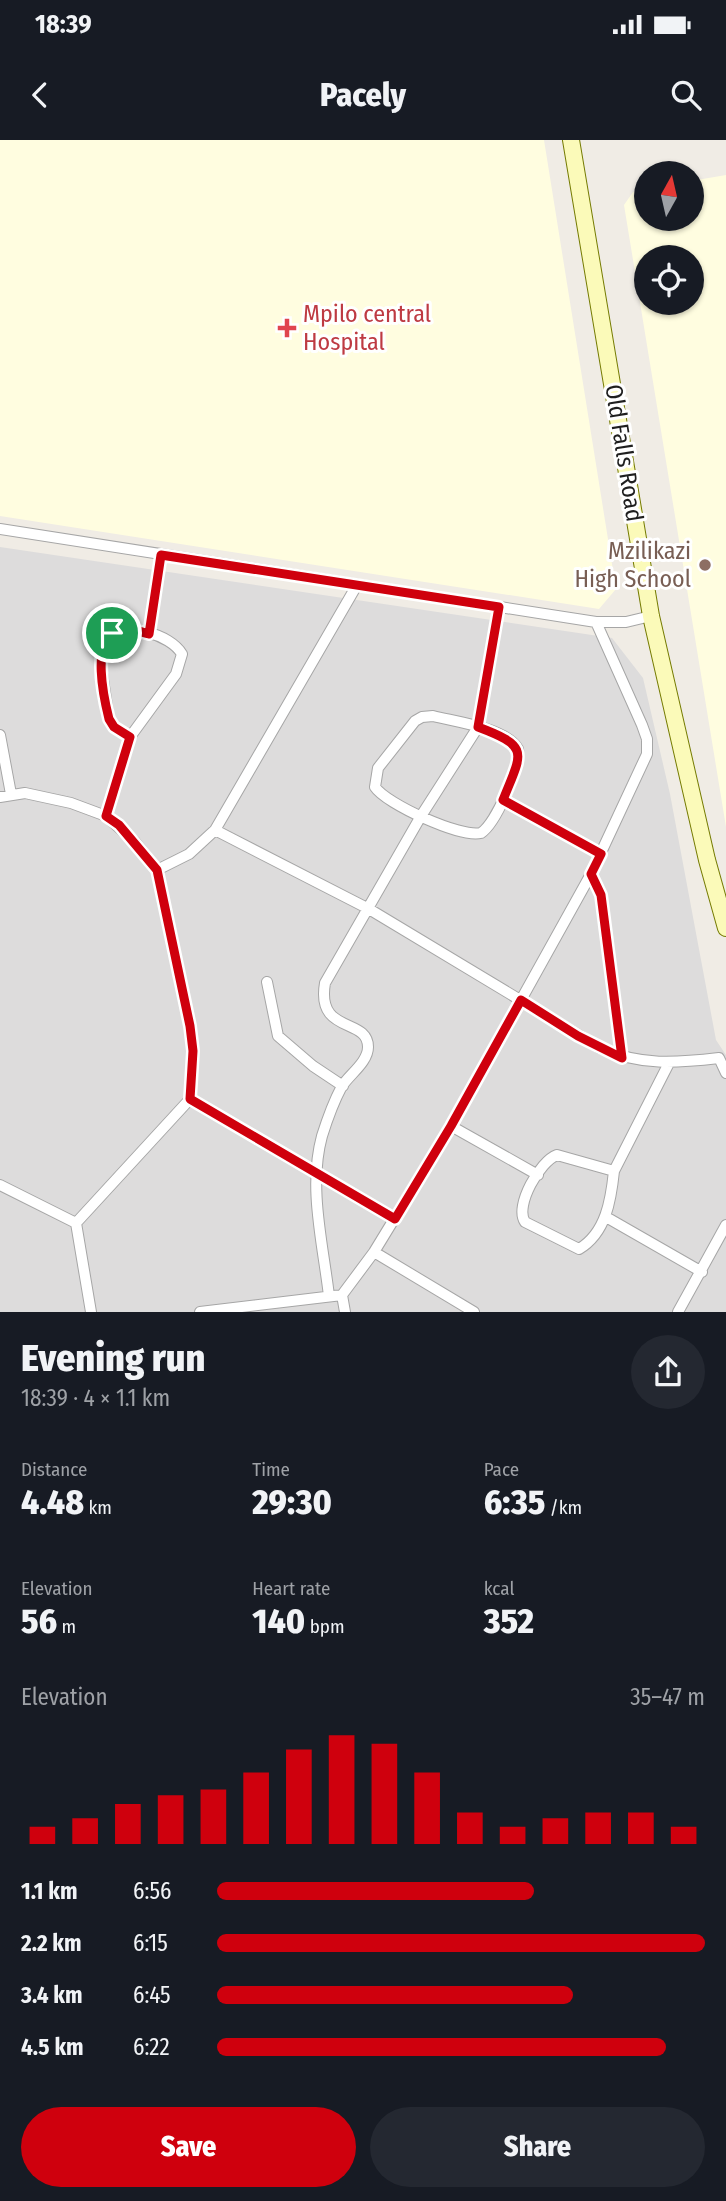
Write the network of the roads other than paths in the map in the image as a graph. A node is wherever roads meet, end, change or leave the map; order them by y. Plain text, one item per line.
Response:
1 (571, 140) edge
2 (0, 529) edge
3 (161, 555) junction
4 (358, 586) junction
5 (499, 607) junction
6 (651, 616) junction
7 (596, 622) junction
8 (149, 634) junction
9 (478, 727) junction
10 (0, 735) edge
11 (130, 737) junction
12 (6, 795) edge
13 (503, 800) junction
14 (106, 816) junction
15 (421, 816) junction
16 (215, 830) junction
17 (601, 854) junction
18 (157, 870) junction
19 (591, 874) junction
20 (369, 909) junction
21 (726, 928) edge
22 (267, 982) dead end
23 (521, 1000) junction
24 (622, 1058) junction
25 (669, 1063) junction
26 (726, 1073) edge
27 (343, 1086) junction
28 (190, 1099) junction
29 (451, 1126) junction
30 (314, 1171) junction
31 (614, 1171) junction
32 (538, 1175) junction
33 (0, 1185) edge
34 (606, 1217) junction
35 (395, 1219) junction
36 (76, 1223) junction
37 (726, 1225) edge
38 (374, 1252) junction
39 (702, 1272) junction
40 (329, 1296) junction
41 (342, 1296) junction
42 (218, 1311) edge
43 (91, 1312) edge
44 (200, 1312) edge
45 (345, 1312) edge
46 (474, 1312) edge
47 (678, 1312) edge

1 - 6 street, Old Falls Road
2 - 3 street
3 - 4 street
3 - 8 street
4 - 5 street
4 - 16 street
5 - 7 street
5 - 9 street
6 - 7 street
6 - 21 street, Old Falls Road
7 - 17 street
8 - 11 street
8 - 11 street
9 - 13 street
9 - 15 street
9 - 15 street
10 - 12 street
11 - 14 street
12 - 14 street
13 - 15 street
13 - 17 street
14 - 18 street
15 - 20 street
16 - 18 street
16 - 20 street
17 - 19 street
18 - 28 street
19 - 23 street
19 - 24 street
20 - 23 street
20 - 27 street
22 - 27 street
23 - 24 street
23 - 29 street
24 - 25 street
25 - 26 street
25 - 31 street
27 - 30 street
28 - 30 street
28 - 36 street
29 - 32 street
29 - 35 street
30 - 35 street
30 - 40 street
31 - 32 street
31 - 34 street
32 - 34 street
33 - 36 street
34 - 39 street
35 - 38 street
36 - 43 street
37 - 39 street
38 - 41 street
38 - 46 street
39 - 47 street
40 - 41 street
40 - 42 street
41 - 45 street
42 - 44 street

